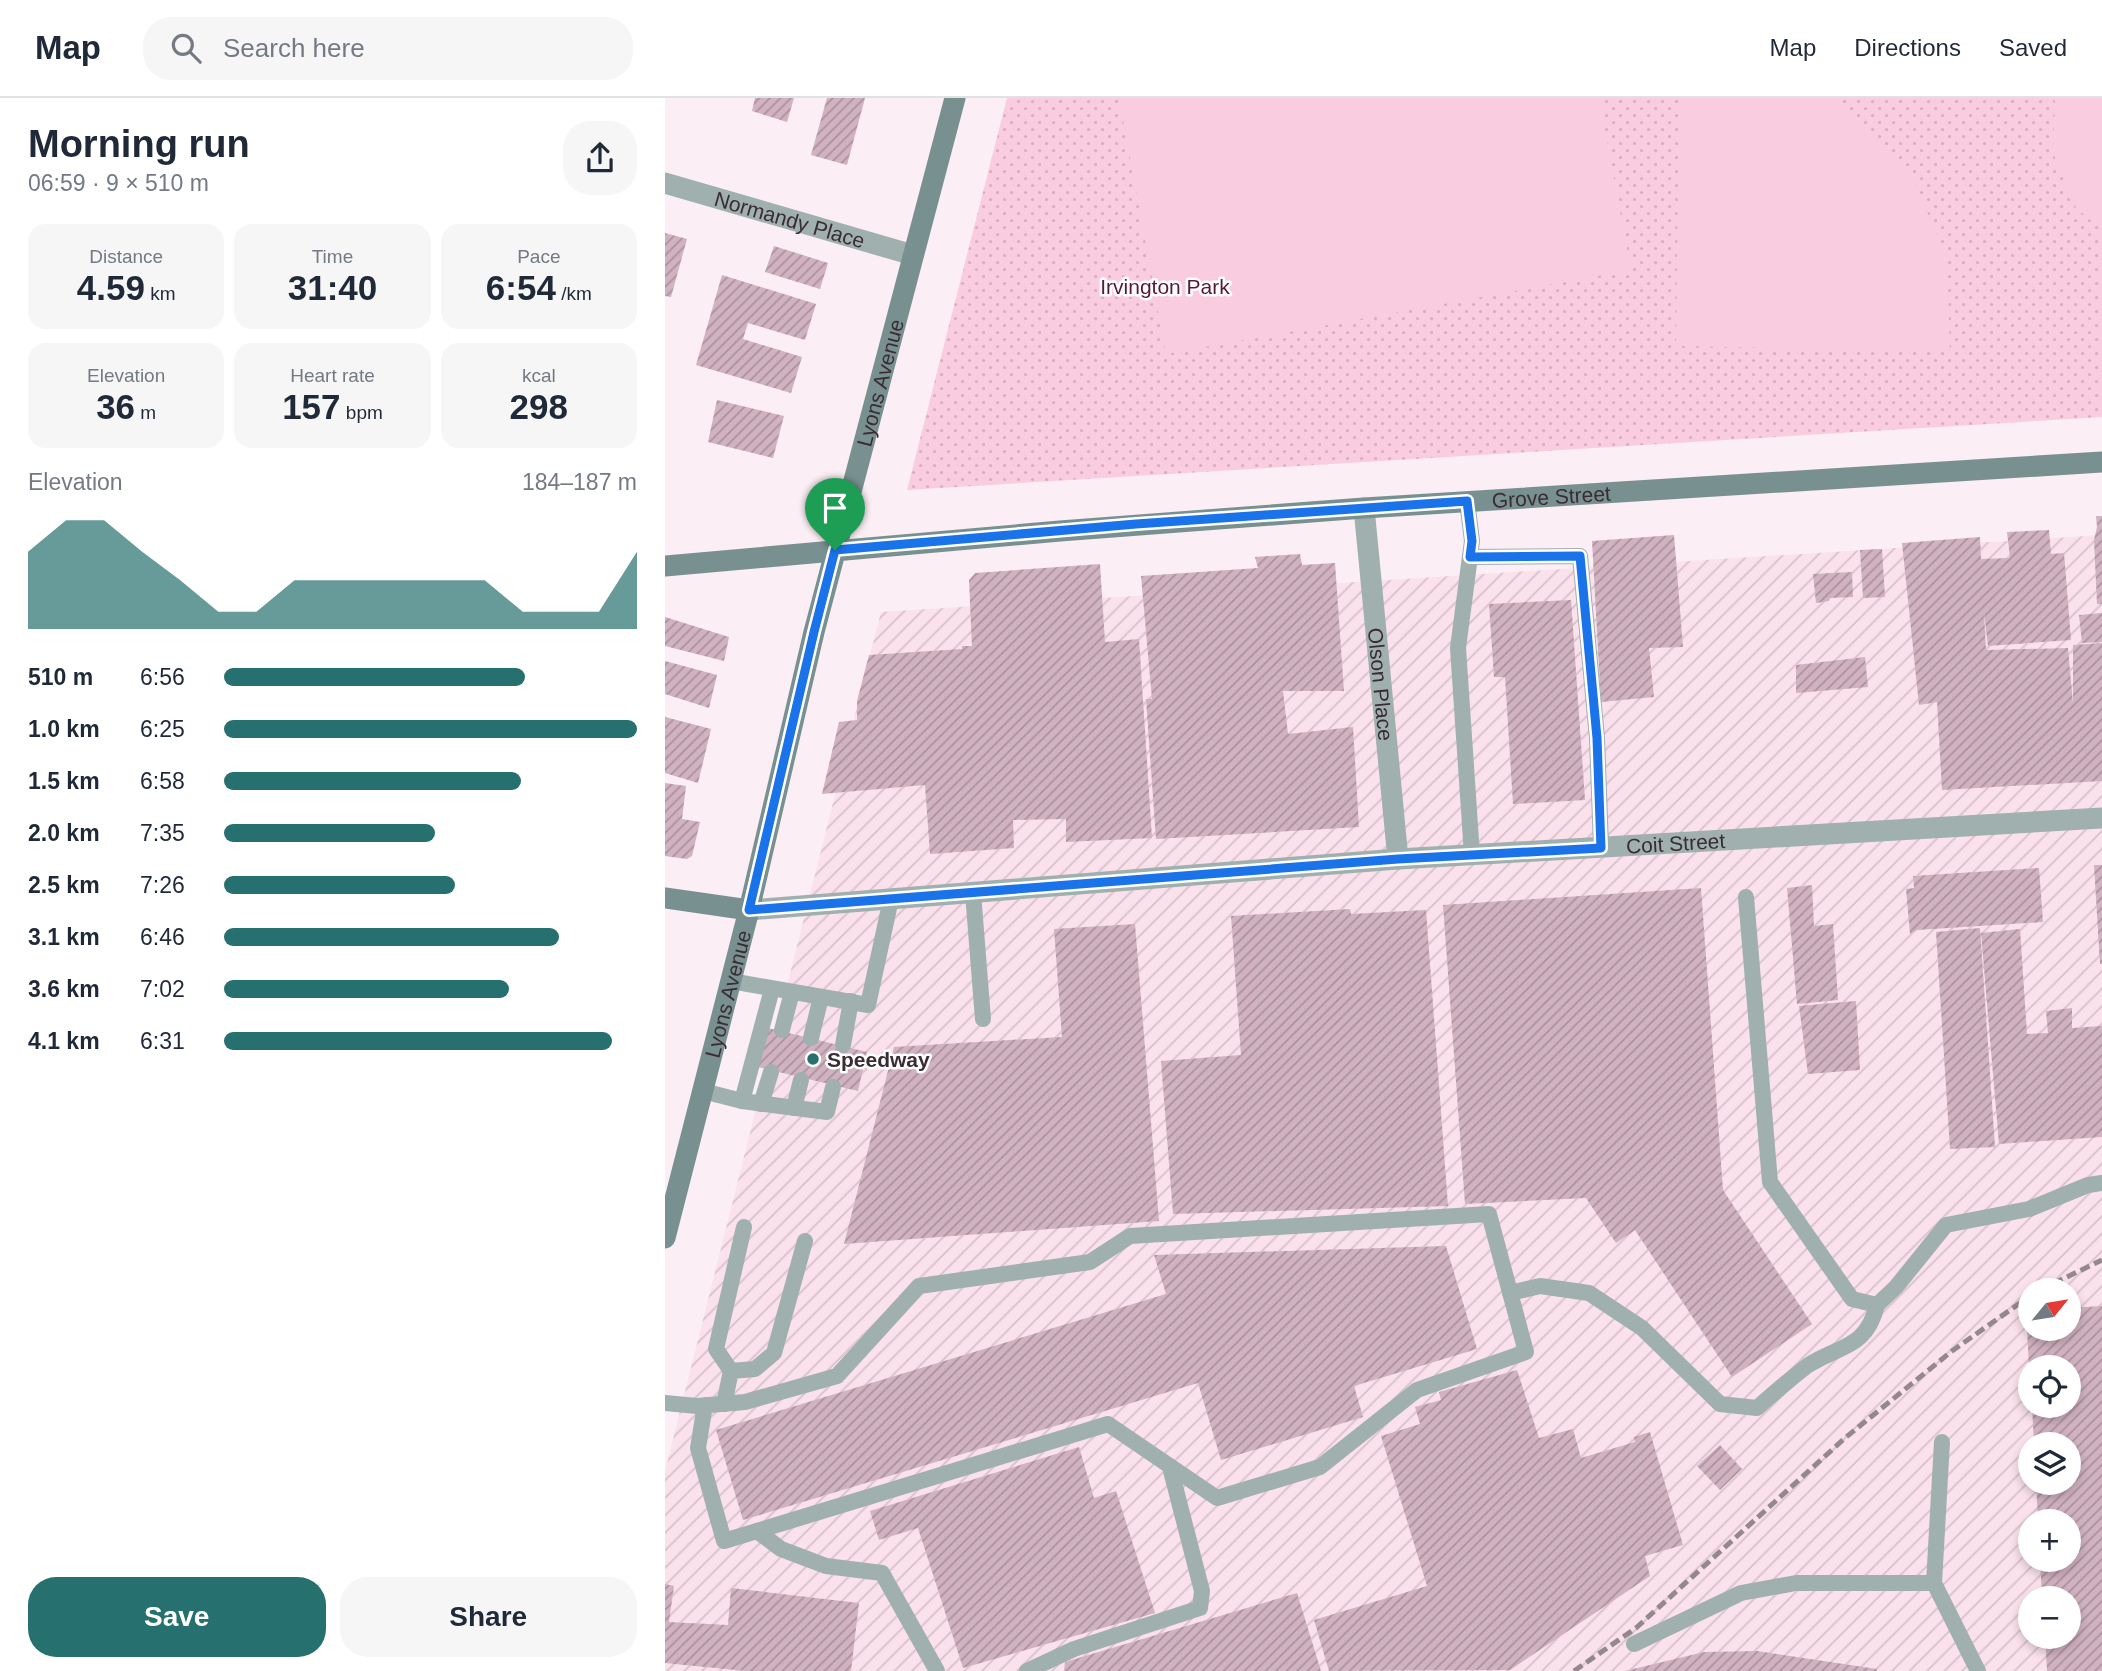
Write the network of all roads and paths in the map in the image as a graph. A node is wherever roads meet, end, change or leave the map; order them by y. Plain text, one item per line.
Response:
1 (955, 98) edge
2 (665, 183) edge
3 (913, 255) junction
4 (2102, 462) edge
5 (1467, 501) junction
6 (1364, 508) junction
7 (835, 550) junction
8 (1470, 557) junction
9 (665, 566) edge
10 (2102, 818) edge
11 (1601, 848) junction
12 (1472, 855) junction
13 (1398, 859) junction
14 (973, 893) junction
15 (1746, 897) dead end
16 (665, 898) edge
17 (891, 899) junction
18 (749, 910) junction
19 (731, 981) junction
20 (772, 989) junction
21 (792, 992) junction
22 (821, 997) junction
23 (851, 1001) junction
24 (983, 1019) dead end
25 (782, 1030) dead end
26 (811, 1038) dead end
27 (843, 1045) dead end
28 (771, 1072) dead end
29 (801, 1080) dead end
30 (833, 1087) dead end
31 (703, 1091) junction
32 (742, 1101) junction
33 (761, 1104) junction
34 (794, 1108) junction
35 (2102, 1183) edge
36 (744, 1227) dead end
37 (665, 1238) edge
38 (806, 1241) dead end
39 (1510, 1293) junction
40 (1877, 1305) junction
41 (731, 1371) junction
42 (665, 1403) edge
43 (724, 1404) junction
44 (705, 1405) junction
45 (1942, 1443) dead end
46 (1170, 1466) junction
47 (757, 1531) junction
48 (1934, 1583) junction
49 (1634, 1644) dead end
50 (937, 1671) edge
51 (1027, 1671) edge
52 (1978, 1671) edge

1 - 3 main road, Lyons Avenue
2 - 3 street, Normandy Place
3 - 7 main road, Lyons Avenue
4 - 5 main road, Grove Street
5 - 6 main road, Grove Street
5 - 8 lane
6 - 7 main road, Grove Street
6 - 13 street, Olson Place
7 - 9 main road, Grove Street
7 - 18 main road, Lyons Avenue
8 - 11 lane
8 - 12 lane
10 - 11 street, Coit Street
11 - 12 street, Coit Street
12 - 13 street, Coit Street
13 - 14 street, Coit Street
14 - 17 street, Coit Street
14 - 24 lane
15 - 40 lane
16 - 18 main road, Coit Street
17 - 18 street, Coit Street
17 - 23 lane
18 - 19 main road, Lyons Avenue
19 - 20 lane
19 - 31 main road, Lyons Avenue
20 - 21 lane
20 - 32 lane
21 - 22 lane
21 - 25 lane
22 - 23 lane
22 - 26 lane
23 - 27 lane
28 - 33 lane
29 - 34 lane
30 - 34 lane
31 - 32 lane
31 - 37 main road, Lyons Avenue
32 - 33 lane
33 - 34 lane
35 - 40 lane
36 - 41 lane
38 - 41 lane
39 - 40 lane
39 - 43 lane
39 - 46 lane
41 - 43 lane
42 - 44 lane
43 - 44 lane
44 - 47 lane
45 - 48 lane
46 - 47 lane
46 - 51 lane
47 - 50 lane
48 - 49 lane
48 - 52 lane

